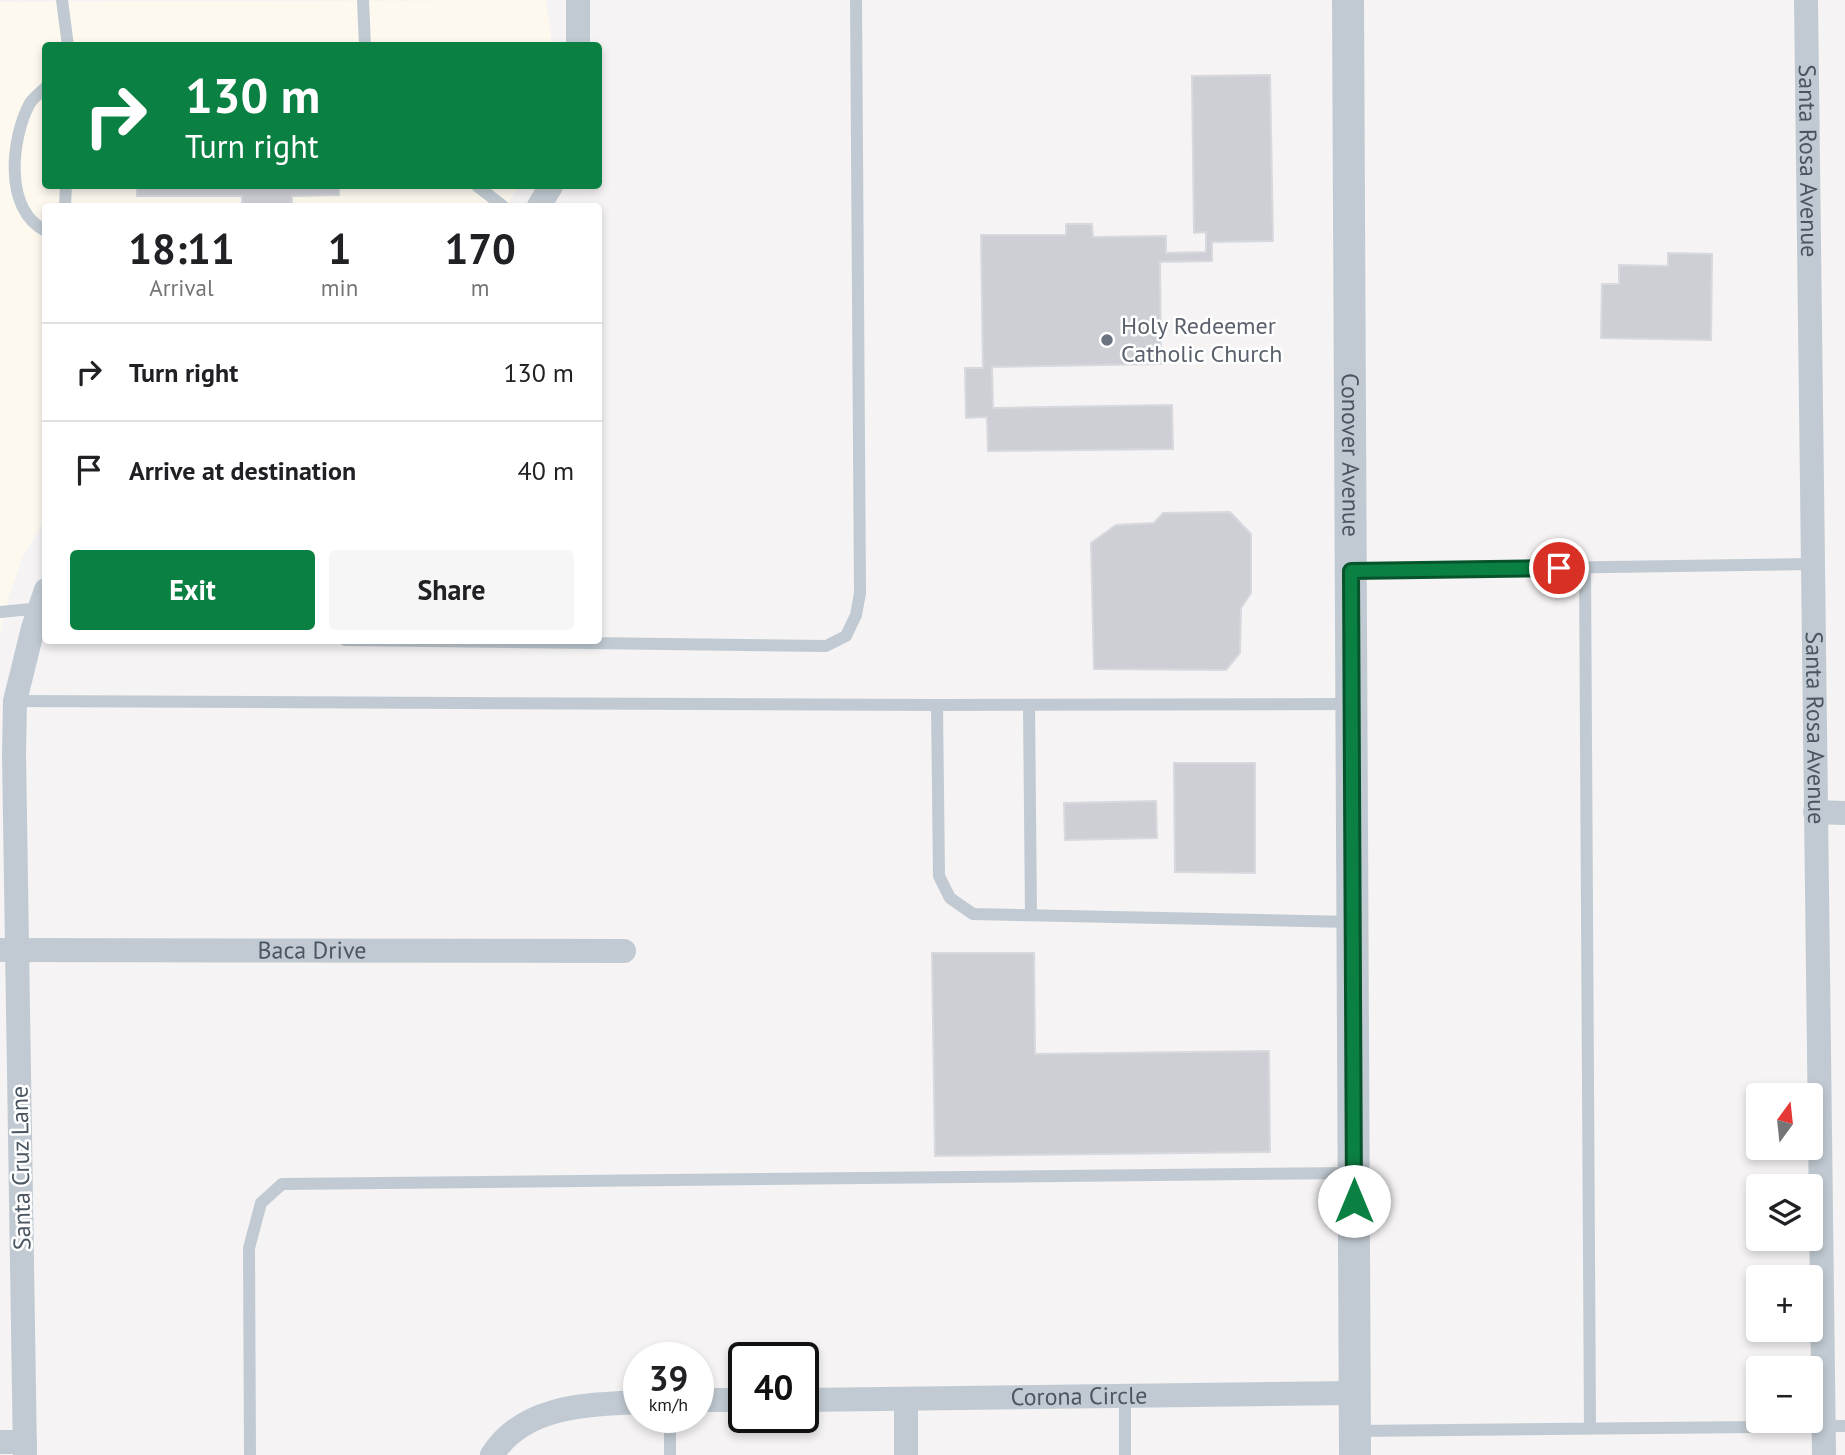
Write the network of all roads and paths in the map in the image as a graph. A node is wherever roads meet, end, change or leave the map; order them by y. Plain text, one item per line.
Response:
1 (62, 0) edge
2 (363, 0) edge
3 (578, 0) edge
4 (856, 0) edge
5 (1348, 0) edge
6 (1805, 0) edge
7 (67, 42) edge
8 (365, 42) edge
9 (578, 42) edge
10 (42, 91) edge
11 (481, 189) edge
12 (499, 203) edge
13 (42, 229) edge
14 (1812, 564) junction
15 (1585, 567) junction
16 (1351, 571) junction
17 (42, 602) edge
18 (42, 607) edge
19 (0, 612) edge
20 (602, 641) edge
21 (16, 701) junction
22 (1352, 704) junction
23 (937, 705) junction
24 (1029, 705) junction
25 (1815, 812) junction
26 (1845, 813) edge
27 (1031, 915) junction
28 (1353, 922) junction
29 (9, 950) edge
30 (624, 951) dead end
31 (1354, 1173) junction
32 (1355, 1393) junction
33 (1125, 1396) junction
34 (819, 1400) edge
35 (906, 1400) junction
36 (623, 1403) edge
37 (1834, 1426) edge
38 (1590, 1428) junction
39 (670, 1433) edge
40 (0, 1443) edge
41 (1355, 1443) edge
42 (25, 1449) edge
43 (250, 1455) edge
44 (492, 1455) edge
45 (670, 1455) edge
46 (906, 1455) edge
47 (1125, 1455) edge
48 (1824, 1455) edge

1 - 7 lane
2 - 8 lane
3 - 9 street
4 - 20 lane
5 - 16 street, Conover Avenue
6 - 14 street, Santa Rosa Avenue
10 - 13 lane
11 - 12 lane
14 - 15 lane
14 - 25 street, Santa Rosa Avenue
15 - 16 lane
15 - 38 lane
16 - 22 street, Conover Avenue
17 - 19 lane
18 - 21 street, Santa Cruz Lane
21 - 23 lane
21 - 29 street, Santa Cruz Lane
22 - 24 lane
22 - 28 street, Conover Avenue
23 - 24 lane
23 - 27 lane
24 - 27 lane
25 - 26 street
25 - 37 street, Santa Rosa Avenue
27 - 28 lane
28 - 31 street, Conover Avenue
29 - 30 street, Baca Drive
29 - 42 street, Santa Cruz Lane
31 - 32 street, Conover Avenue
31 - 43 lane
32 - 33 street, Corona Circle
32 - 41 street, Conover Avenue
33 - 35 street, Corona Circle
33 - 47 lane
34 - 35 street, Corona Circle
35 - 46 street
36 - 44 street
37 - 38 lane
37 - 48 street, Santa Rosa Avenue
38 - 41 lane
39 - 45 lane
40 - 42 street

